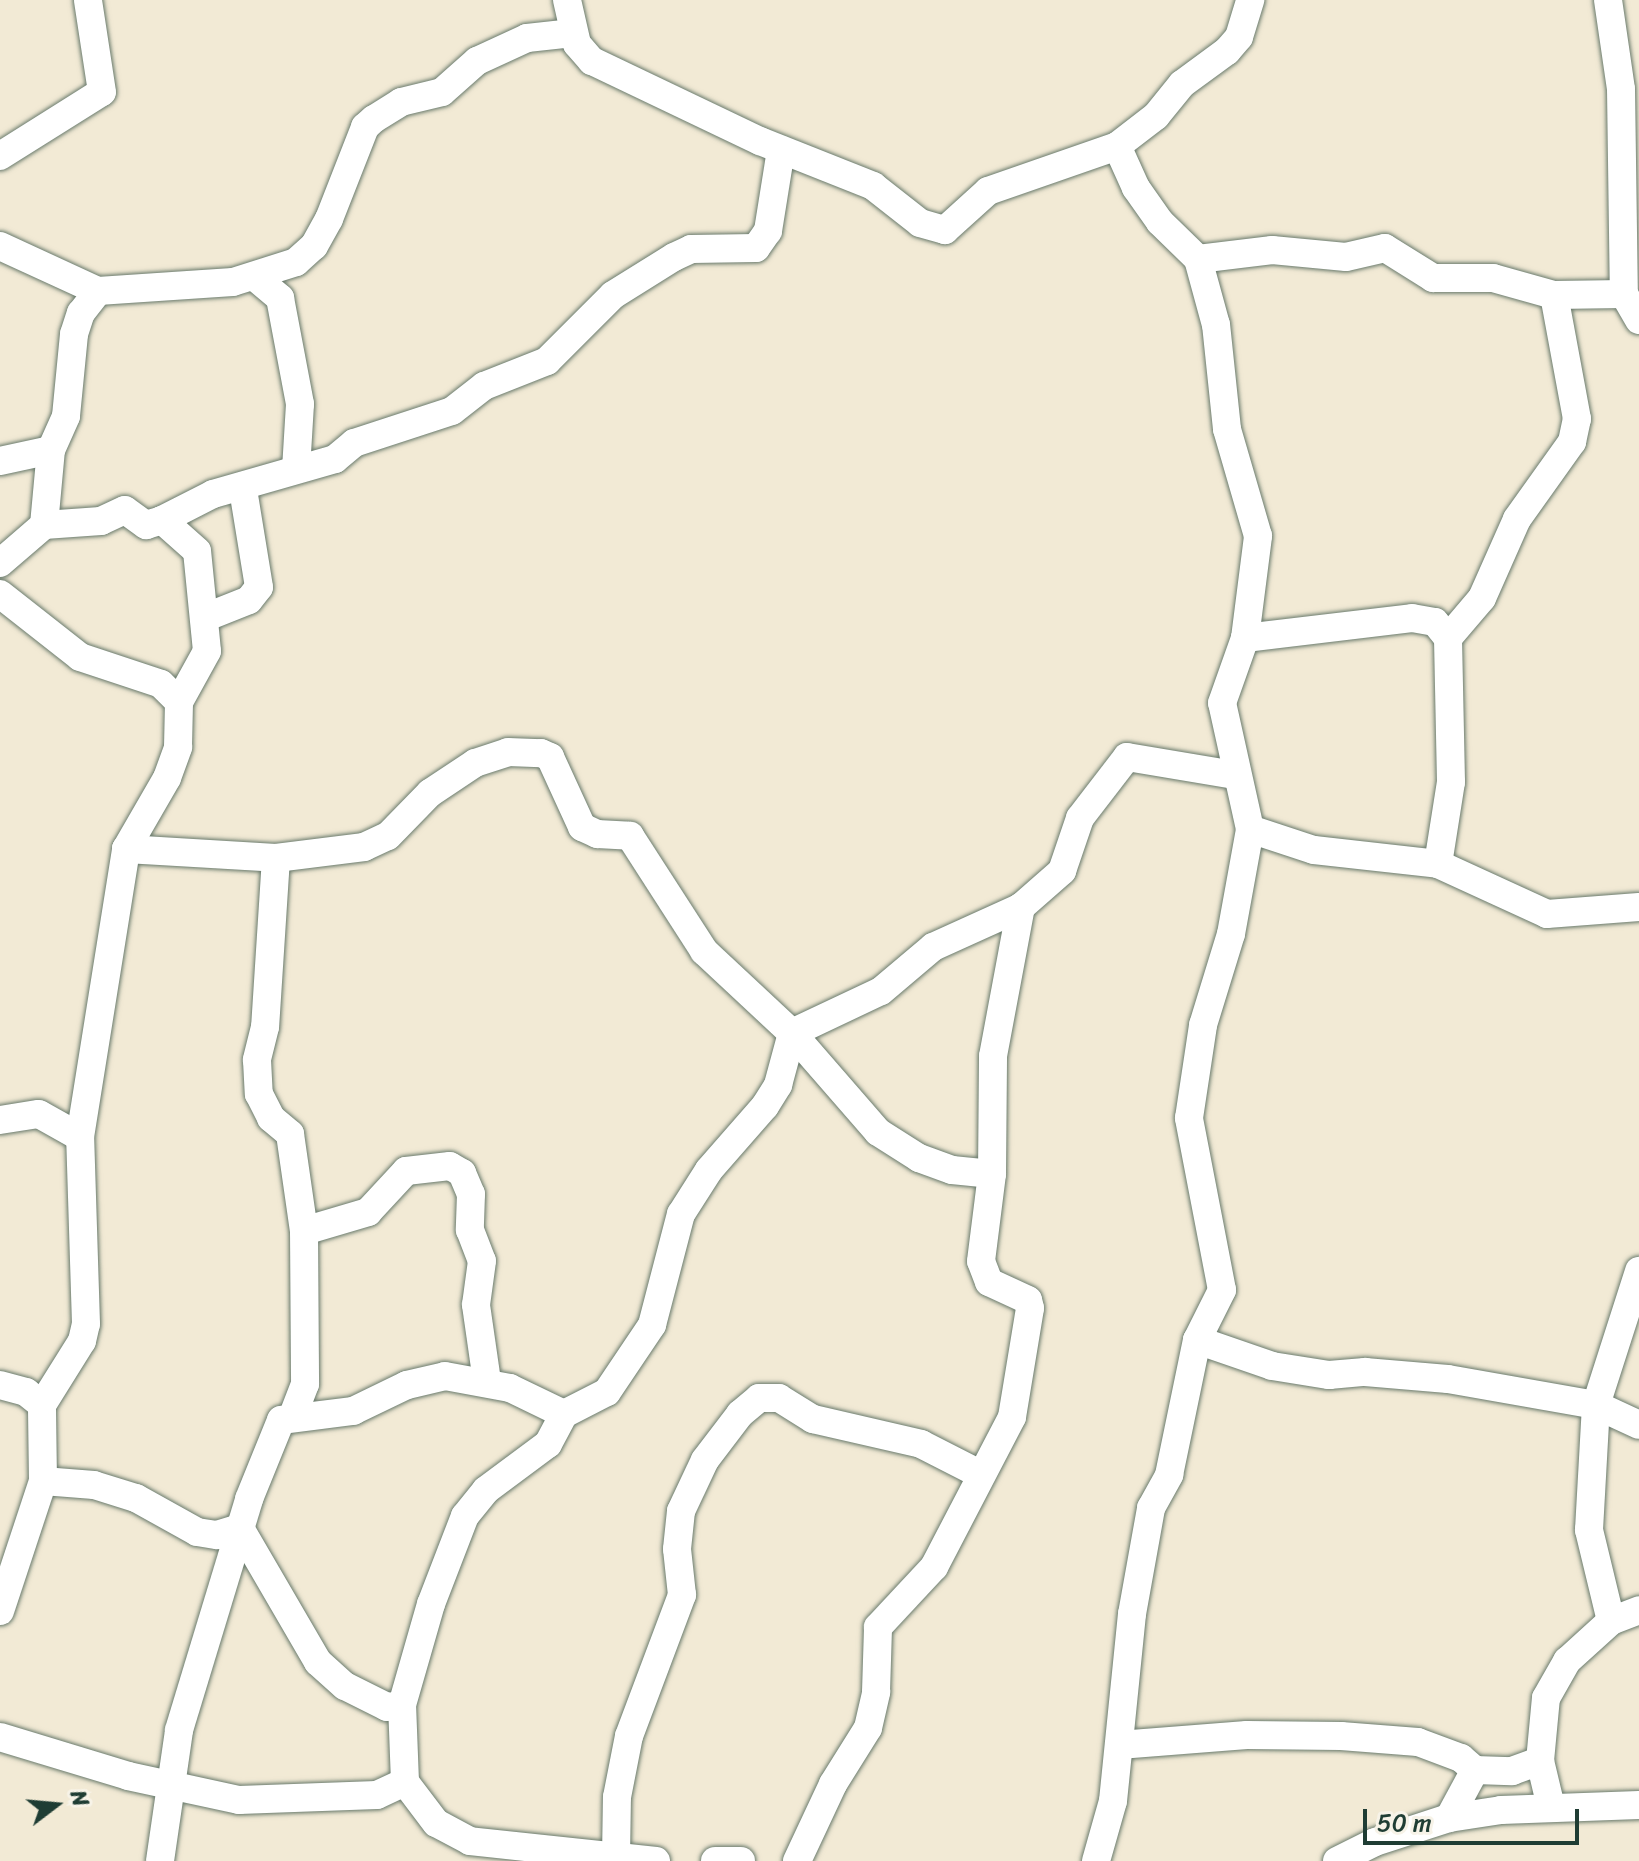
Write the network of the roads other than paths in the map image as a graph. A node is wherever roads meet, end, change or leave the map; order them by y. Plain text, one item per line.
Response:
1 (88, 0) edge
2 (567, 0) edge
3 (1250, 0) edge
4 (1608, 0) edge
5 (573, 33) junction
6 (1117, 146) junction
7 (781, 150) junction
8 (0, 156) edge
9 (0, 246) edge
10 (1198, 259) junction
11 (255, 277) junction
12 (98, 291) junction
13 (1624, 294) junction
14 (1554, 295) junction
15 (1639, 320) edge
16 (51, 450) junction
17 (0, 461) edge
18 (296, 469) junction
19 (243, 489) junction
20 (162, 520) junction
21 (44, 525) junction
22 (0, 563) edge
23 (0, 594) edge
24 (204, 618) junction
25 (1245, 638) junction
26 (1448, 638) junction
27 (179, 702) junction
28 (1235, 775) junction
29 (1250, 829) junction
30 (126, 849) junction
31 (276, 858) junction
32 (1438, 864) junction
33 (1021, 907) junction
34 (1639, 907) edge
35 (792, 1033) junction
36 (0, 1120) edge
37 (80, 1137) junction
38 (992, 1174) junction
39 (304, 1231) junction
40 (1639, 1271) edge
41 (1197, 1340) junction
42 (487, 1381) junction
43 (0, 1385) edge
44 (42, 1405) junction
45 (1596, 1405) junction
46 (564, 1414) junction
47 (292, 1418) junction
48 (1639, 1425) edge
49 (980, 1474) junction
50 (43, 1481) junction
51 (240, 1528) junction
52 (1639, 1610) edge
53 (0, 1611) edge
54 (1611, 1621) junction
55 (402, 1705) junction
56 (0, 1737) edge
57 (1119, 1745) junction
58 (1540, 1761) junction
59 (1475, 1770) junction
60 (405, 1782) junction
61 (167, 1786) junction
62 (1639, 1805) edge
63 (1551, 1807) junction
64 (1449, 1818) junction
65 (461, 1851) edge
66 (523, 1856) edge
67 (616, 1858) junction
68 (160, 1861) edge
69 (656, 1861) edge
70 (715, 1861) edge
71 (741, 1861) edge
72 (797, 1861) edge
73 (1096, 1861) edge
74 (1337, 1861) edge

1 - 8 street
2 - 5 street
3 - 6 street
4 - 13 street
5 - 7 street
5 - 11 street
6 - 7 street
6 - 10 street
7 - 18 street
9 - 12 street
10 - 14 street
10 - 25 street
11 - 12 street
11 - 18 street
12 - 16 street
13 - 14 street
13 - 15 street
14 - 26 street
16 - 17 street
16 - 21 street
18 - 19 street
19 - 20 street
19 - 24 street
20 - 21 street
20 - 24 street
21 - 22 street
23 - 27 street
24 - 27 street
25 - 26 street
25 - 28 street
26 - 32 street
27 - 30 street
28 - 29 street
28 - 33 street
29 - 32 street
29 - 41 street
30 - 31 street
30 - 37 street
31 - 35 street
31 - 39 street
32 - 34 street
33 - 35 street
33 - 38 street
35 - 38 street
35 - 46 street
36 - 37 street
37 - 44 street
38 - 49 street
39 - 42 street
39 - 47 street
40 - 45 street
41 - 45 street
41 - 57 street
42 - 46 street
42 - 47 street
43 - 44 street
44 - 50 street
45 - 48 street
45 - 54 street
46 - 55 street
47 - 51 street
49 - 67 street
49 - 72 street
50 - 51 street
50 - 53 street
51 - 55 street
51 - 61 street
52 - 54 street
54 - 58 street
55 - 60 street
56 - 61 street
57 - 59 street
57 - 73 street
58 - 59 street
58 - 63 street
59 - 64 street
60 - 61 street
60 - 65 street
61 - 68 street
62 - 63 street
63 - 64 street
64 - 74 street
65 - 66 street
66 - 67 street
67 - 69 street
70 - 71 street

